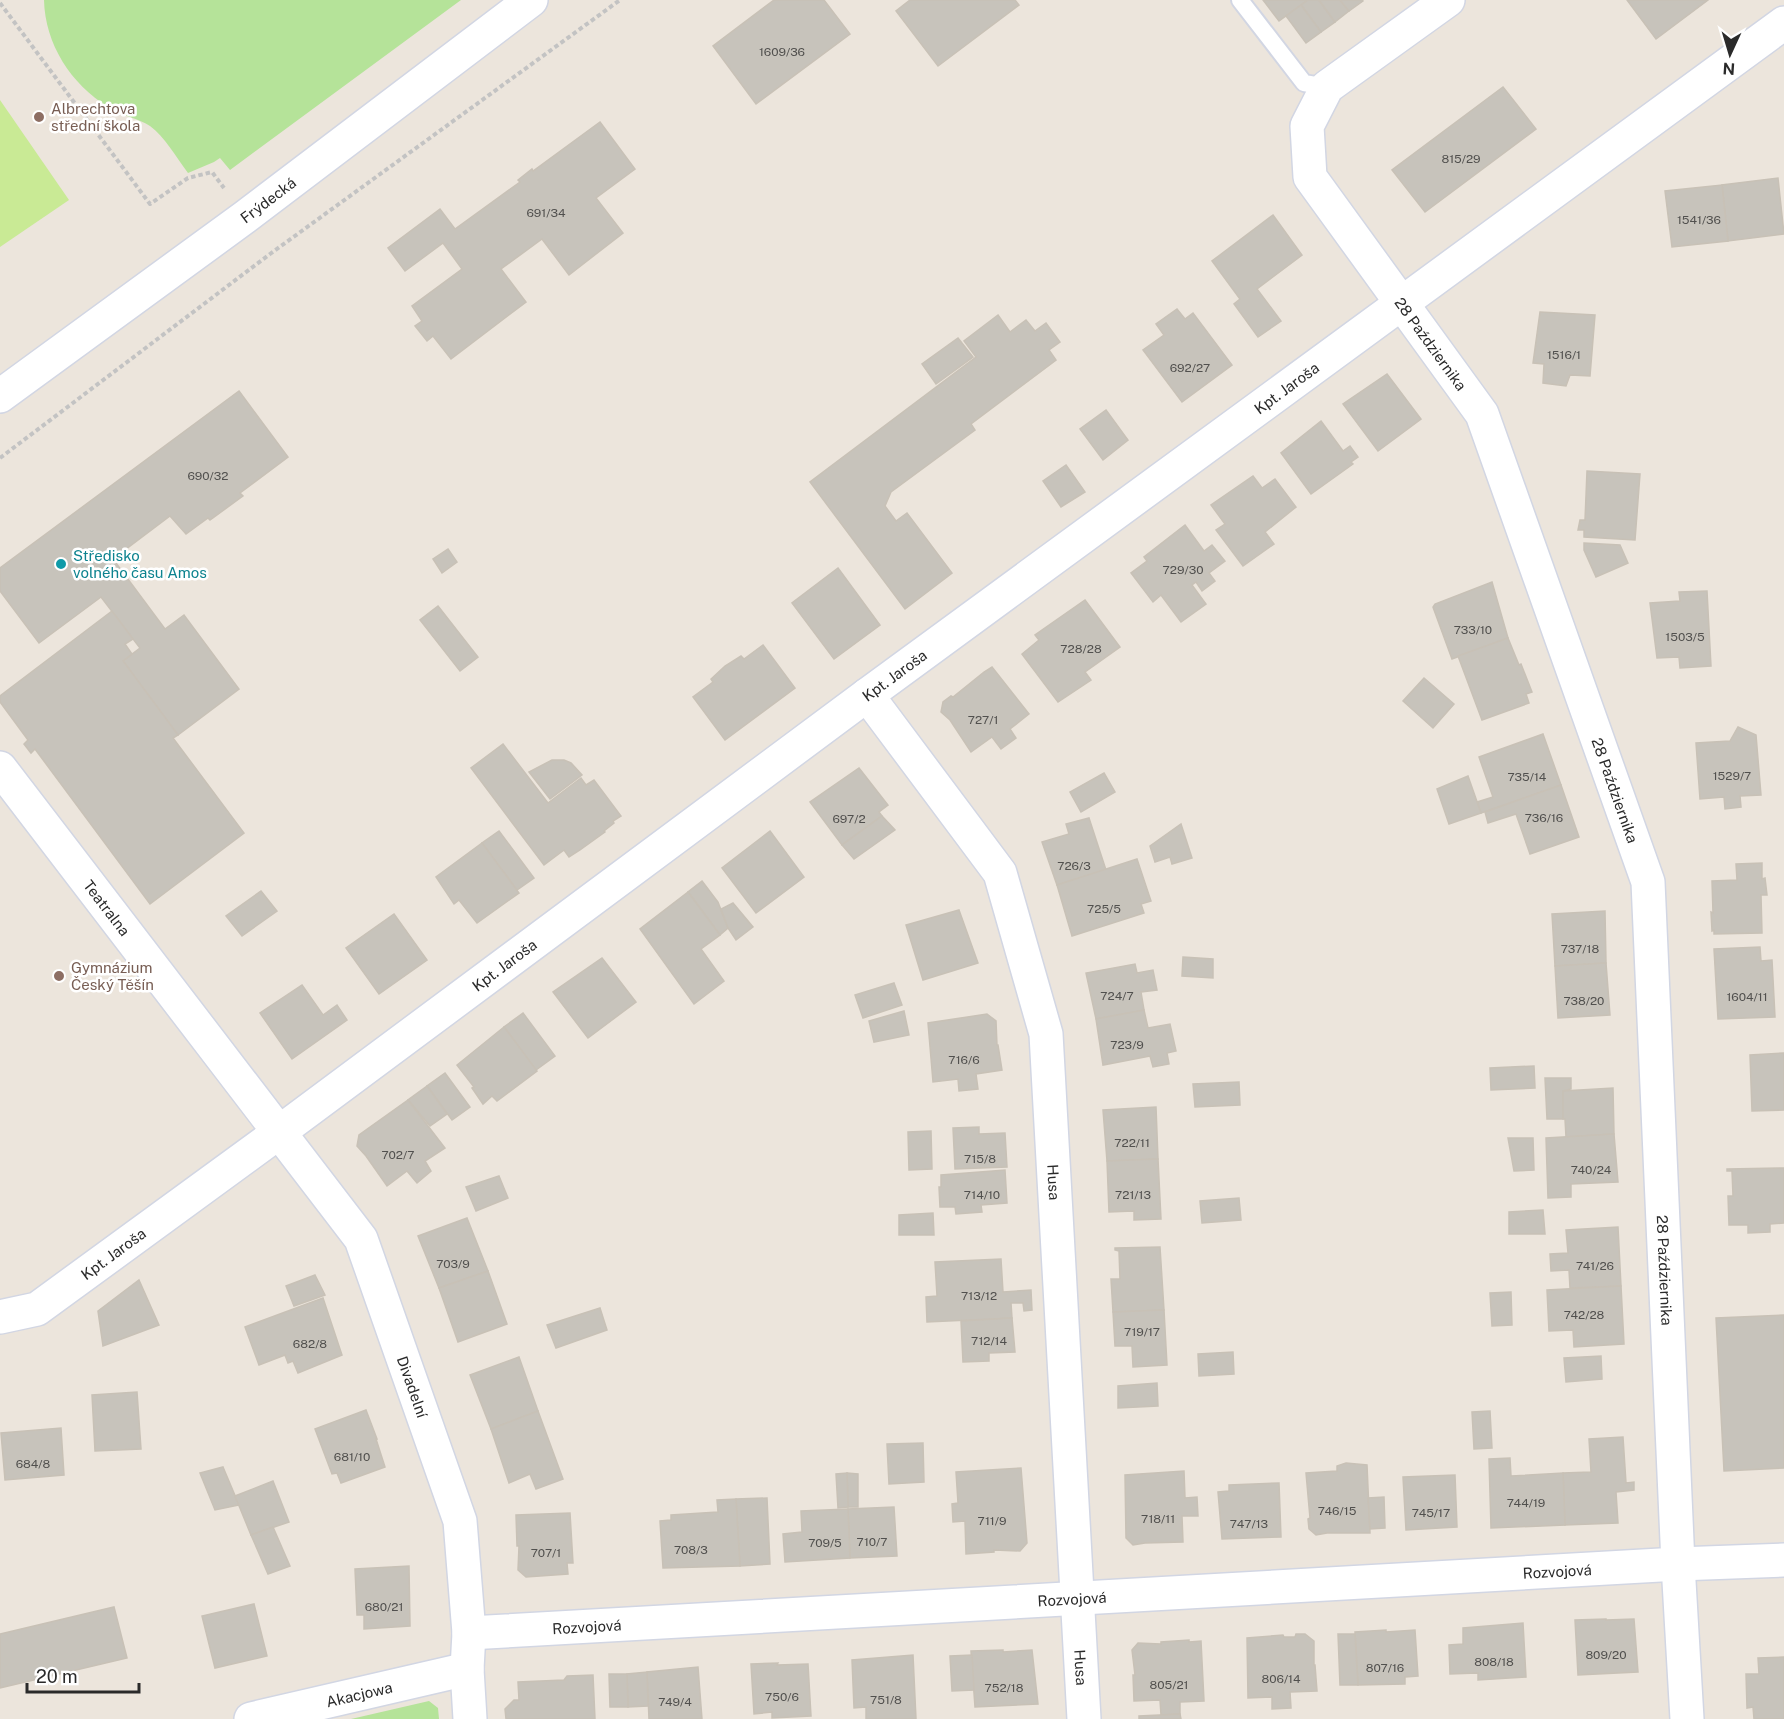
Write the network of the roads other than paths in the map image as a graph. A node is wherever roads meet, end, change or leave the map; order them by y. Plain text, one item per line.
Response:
1 (531, 0) edge
2 (1240, 0) edge
3 (1448, 0) edge
4 (1784, 23) edge
5 (1327, 87) junction
6 (1402, 303) junction
7 (0, 396) edge
8 (867, 695) junction
9 (0, 768) edge
10 (278, 1133) junction
11 (0, 1317) edge
12 (1784, 1560) edge
13 (1678, 1564) junction
14 (1077, 1598) junction
15 (469, 1633) junction
16 (467, 1669) junction
17 (251, 1719) edge
18 (470, 1719) edge
19 (1084, 1719) edge
20 (1687, 1719) edge

1 - 7 street, Frýdecká
2 - 5 lane
3 - 5 street, 28 Października
4 - 6 street, Kpt. Jaroša
5 - 6 street, 28 Października
6 - 8 street, Kpt. Jaroša
6 - 13 street, 28 Października
8 - 10 street, Kpt. Jaroša
8 - 14 street, Husa
9 - 10 street, Teatralna
10 - 11 street, Kpt. Jaroša
10 - 15 street, Divadelní
12 - 13 street, Rozvojová
13 - 14 street, Rozvojová
13 - 20 street, 28 Października
14 - 15 street, Rozvojová
14 - 19 street, Husa
15 - 16 street, Divadelní
16 - 17 street, Akacjowa
16 - 18 street

